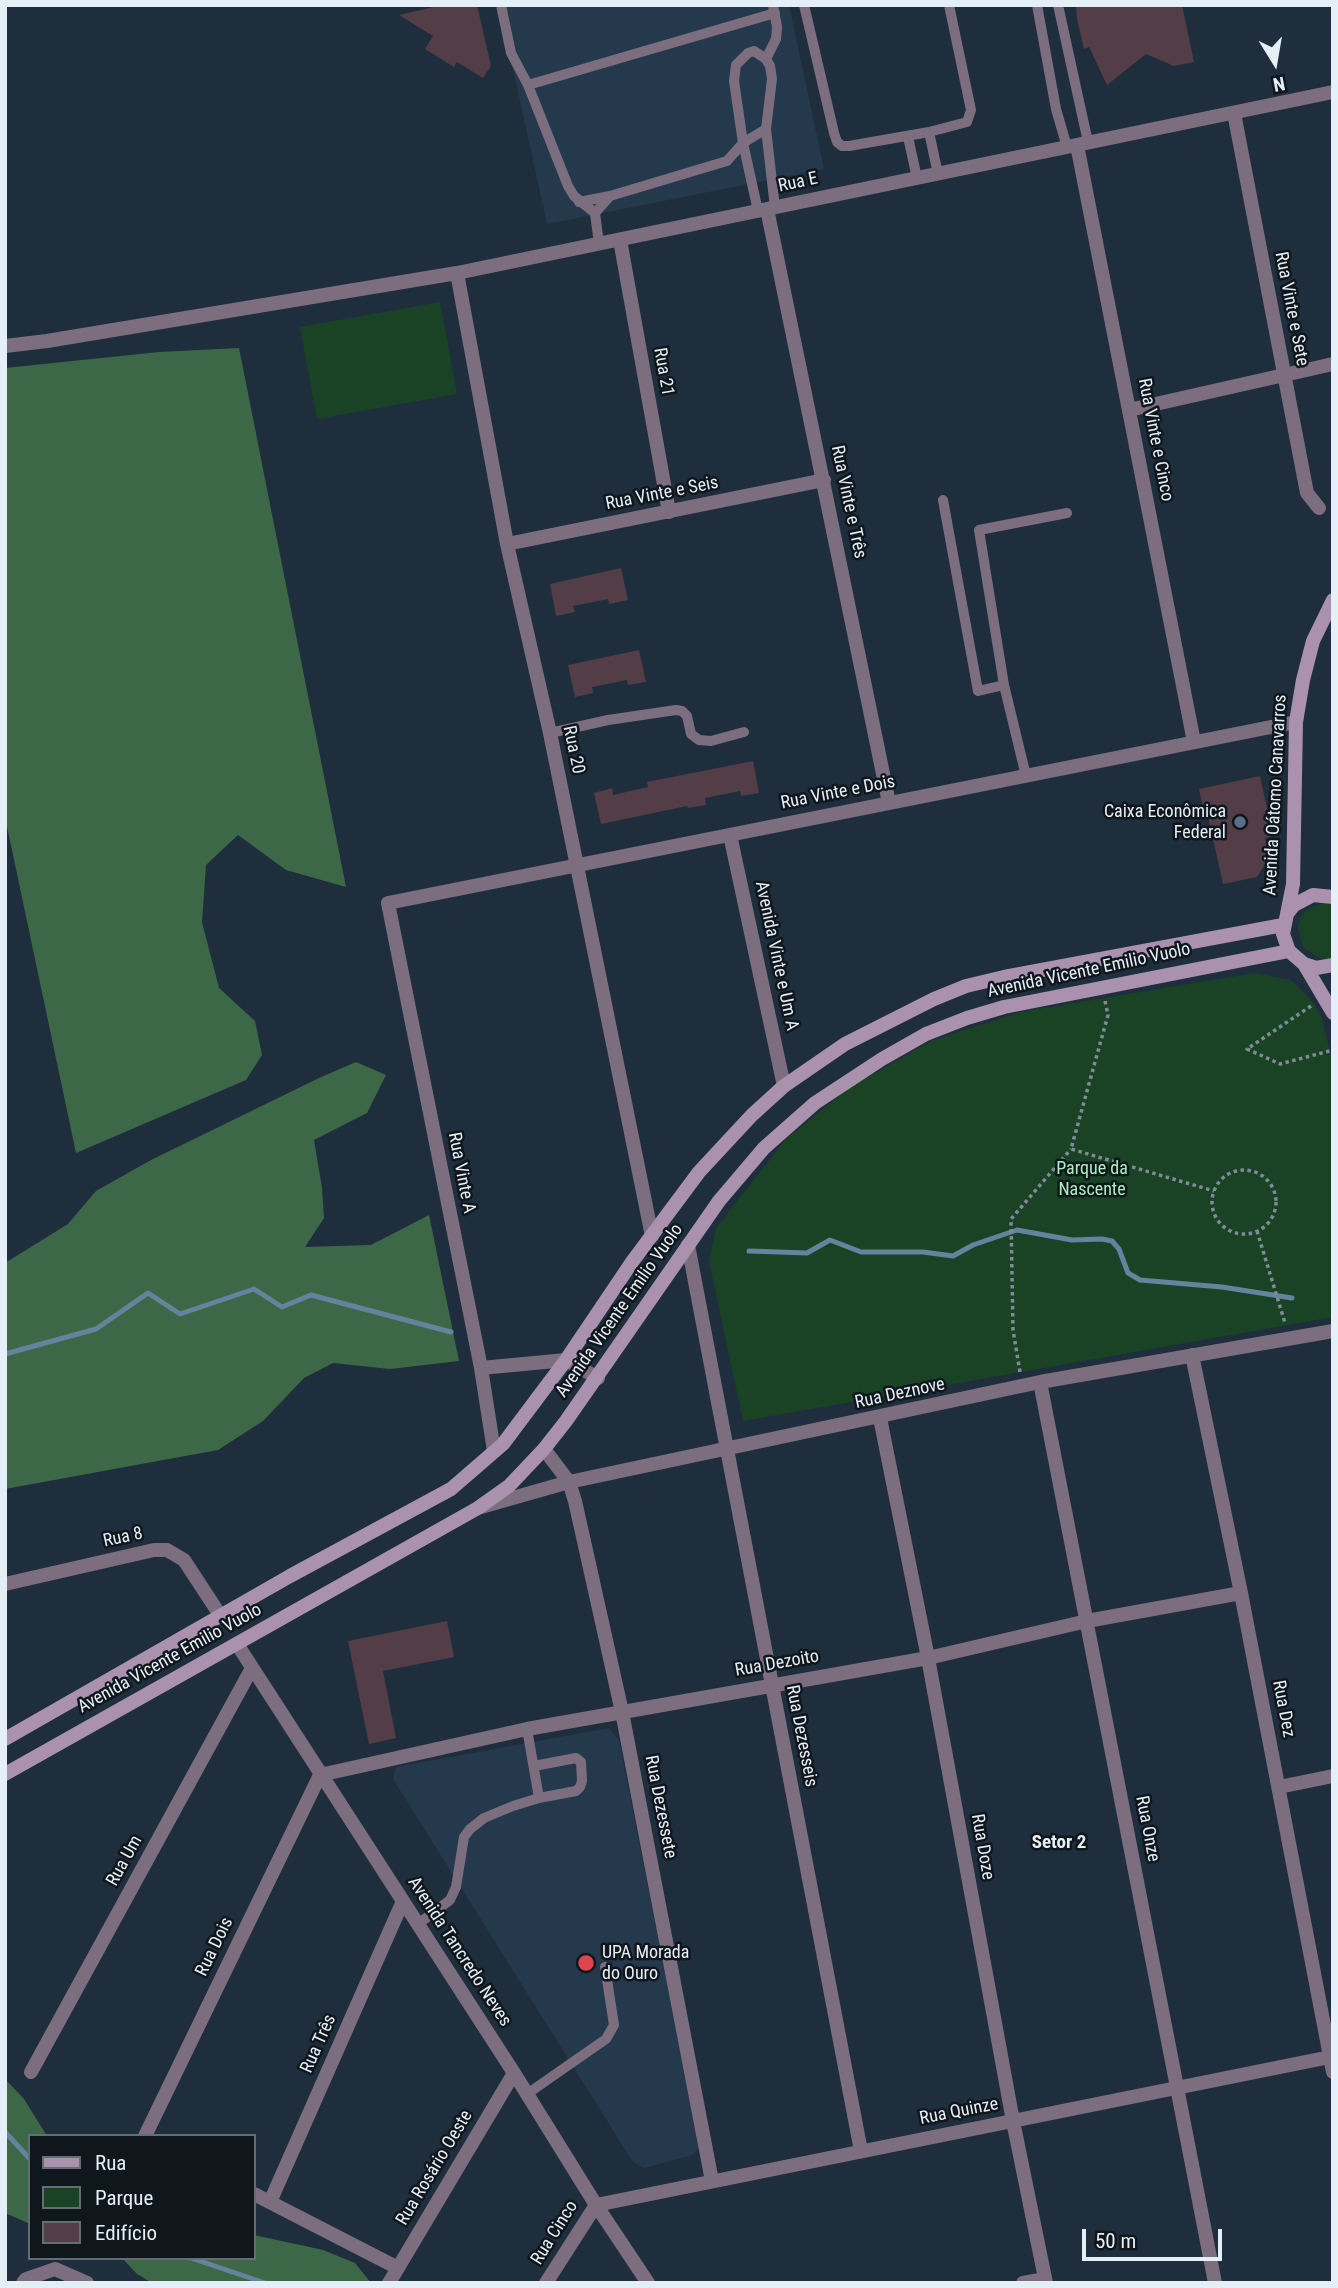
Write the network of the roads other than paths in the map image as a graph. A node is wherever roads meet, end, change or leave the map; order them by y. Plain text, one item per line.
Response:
1 (501, 5) edge
2 (804, 5) edge
3 (949, 5) edge
4 (1037, 5) edge
5 (1058, 5) edge
6 (774, 9) edge
7 (766, 58) junction
8 (528, 85) junction
9 (1333, 92) edge
10 (1234, 113) junction
11 (766, 129) junction
12 (929, 132) junction
13 (908, 137) junction
14 (743, 143) junction
15 (1078, 145) junction
16 (938, 174) junction
17 (917, 178) junction
18 (610, 196) junction
19 (579, 202) junction
20 (767, 209) junction
21 (595, 213) junction
22 (620, 240) junction
23 (599, 244) junction
24 (457, 273) junction
25 (5, 346) edge
26 (1333, 364) edge
27 (1284, 374) junction
28 (1129, 410) junction
29 (824, 480) junction
30 (943, 500) dead end
31 (1319, 509) dead end
32 (669, 512) junction
33 (1067, 513) dead end
34 (508, 544) junction
35 (1333, 600) edge
36 (1004, 684) junction
37 (1296, 722) junction
38 (744, 732) dead end
39 (550, 733) junction
40 (1194, 742) junction
41 (1026, 776) junction
42 (889, 803) junction
43 (730, 835) junction
44 (577, 865) junction
45 (1333, 897) edge
46 (388, 903) joint
47 (1285, 919) junction
48 (1289, 951) junction
49 (1304, 964) junction
50 (1333, 965) edge
51 (1333, 1013) edge
52 (784, 1086) junction
53 (652, 1236) junction
54 (688, 1245) junction
55 (1333, 1331) edge
56 (1192, 1354) junction
57 (566, 1360) junction
58 (481, 1368) junction
59 (598, 1378) junction
60 (1040, 1382) junction
61 (880, 1418) junction
62 (544, 1449) junction
63 (727, 1449) junction
64 (494, 1451) junction
65 (569, 1482) junction
66 (478, 1508) junction
67 (5, 1584) edge
68 (1241, 1592) junction
69 (220, 1615) junction
70 (1087, 1621) junction
71 (237, 1644) junction
72 (928, 1658) junction
73 (252, 1668) junction
74 (772, 1684) junction
75 (622, 1712) junction
76 (527, 1729) junction
77 (5, 1739) edge
78 (534, 1766) junction
79 (5, 1774) edge
80 (320, 1775) junction
81 (1333, 1776) edge
82 (1279, 1787) junction
83 (539, 1798) junction
84 (403, 1900) junction
85 (418, 1924) junction
86 (605, 1966) dead end
87 (1331, 2065) edge
88 (31, 2072) dead end
89 (514, 2073) junction
90 (1178, 2088) junction
91 (527, 2094) junction
92 (1013, 2121) junction
93 (146, 2134) edge
94 (861, 2151) junction
95 (712, 2181) junction
96 (256, 2195) edge
97 (270, 2202) junction
98 (596, 2205) junction
99 (398, 2268) junction
100 (1046, 2281) edge
101 (23, 2283) edge
102 (87, 2283) edge
103 (389, 2283) edge
104 (546, 2283) edge
105 (648, 2283) edge
106 (1023, 2283) edge
107 (1215, 2283) edge

1 - 8 lane
2 - 13 lane
3 - 12 lane
4 - 15 lane
5 - 15 lane
6 - 7 lane
6 - 8 lane
7 - 11 lane
7 - 14 lane
8 - 19 lane
9 - 10 street, Rua E
10 - 15 street, Rua E
10 - 27 street, Rua Vinte e Sete
11 - 14 lane
11 - 20 lane
12 - 13 lane
12 - 16 lane
13 - 17 lane
14 - 18 lane
14 - 20 lane
15 - 16 street, Rua E
15 - 28 street, Rua Vinte e Cinco
16 - 17 street, Rua E
17 - 20 street, Rua E
18 - 19 lane
18 - 21 lane
19 - 21 lane
20 - 22 street, Rua E
20 - 29 street, Rua Vinte e Três
21 - 23 lane
22 - 23 street, Rua E
22 - 32 street, Rua 21
23 - 24 street, Rua E
24 - 25 street, Rua E
24 - 34 street, Rua 20
26 - 27 street
27 - 28 street
27 - 31 street, Rua Vinte e Sete
28 - 40 street, Rua Vinte e Cinco
29 - 32 street, Rua Vinte e Seis
29 - 42 street, Rua Vinte e Três
30 - 36 lane
32 - 34 street, Rua Vinte e Seis
33 - 36 lane
34 - 39 street, Rua 20
35 - 37 main road, Avenida Oátomo Canavarros
36 - 41 lane
37 - 40 street, Rua Vinte e Dois
37 - 47 main road, Avenida Oátomo Canavarros
38 - 39 lane
39 - 44 street, Rua 20
40 - 41 street, Rua Vinte e Dois
41 - 42 street, Rua Vinte e Dois
42 - 43 street, Rua Vinte e Dois
43 - 44 street, Rua Vinte e Dois
43 - 52 street, Avenida Vinte e Um A
44 - 46 street, Rua Vinte e Dois
44 - 53 street, Rua 20
45 - 47 main road
46 - 58 street, Rua Vinte A
47 - 48 main road
47 - 52 main road, Avenida Vicente Emilio Vuolo
48 - 49 main road
48 - 54 main road, Avenida Vicente Emilio Vuolo
49 - 50 main road
49 - 51 main road
52 - 53 main road, Avenida Vicente Emilio Vuolo
53 - 57 main road, Avenida Vicente Emilio Vuolo
54 - 59 main road, Avenida Vicente Emilio Vuolo
54 - 63 street, Rua Dezesseis
55 - 56 street, Rua Deznove
56 - 60 street, Rua Deznove
56 - 68 street, Rua Dez
57 - 58 street
57 - 59 street
57 - 64 main road, Avenida Vicente Emilio Vuolo
58 - 64 street, Rua Vinte A
59 - 62 main road, Avenida Vicente Emilio Vuolo
60 - 61 street, Rua Deznove
60 - 70 street, Rua Onze
61 - 63 street, Rua Deznove
61 - 72 street, Rua Doze
62 - 65 street, Rua Dezessete
62 - 66 main road, Avenida Vicente Emilio Vuolo
63 - 65 street, Rua Deznove
63 - 74 street, Rua Dezesseis
64 - 69 main road, Avenida Vicente Emilio Vuolo
65 - 66 street, Rua Deznove
65 - 75 street, Rua Dezessete
66 - 71 main road, Avenida Vicente Emilio Vuolo
67 - 69 street, Rua 8
68 - 70 street, Rua Dezoito
68 - 82 street, Rua Dez
69 - 77 main road, Avenida Vicente Emilio Vuolo
70 - 72 street, Rua Dezoito
70 - 90 street, Rua Onze
71 - 73 street, Avenida Tancredo Neves
71 - 79 main road, Avenida Vicente Emilio Vuolo
72 - 74 street, Rua Dezoito
72 - 92 street, Rua Doze
73 - 80 street, Avenida Tancredo Neves
73 - 88 street, Rua Um
74 - 75 street, Rua Dezoito
74 - 94 street, Rua Dezesseis
75 - 76 street, Rua Dezoito
75 - 95 street, Rua Dezessete
76 - 78 lane
76 - 80 street, Rua Dezoito
78 - 83 lane
78 - 83 lane
80 - 84 street, Avenida Tancredo Neves
80 - 93 street, Rua Dois
81 - 82 street
82 - 87 street, Rua Dez
83 - 85 lane
84 - 85 street, Avenida Tancredo Neves
84 - 97 street, Rua Três
85 - 89 street, Avenida Tancredo Neves
86 - 91 lane
87 - 90 street, Rua Quinze
89 - 91 street, Avenida Tancredo Neves
89 - 99 street, Rua Rosário Oeste
90 - 92 street, Rua Quinze
90 - 107 street, Rua Onze
91 - 98 street, Avenida Tancredo Neves
92 - 94 street, Rua Quinze
92 - 100 street, Rua Doze
94 - 95 street, Rua Quinze
95 - 98 street, Rua Quinze
96 - 97 street
97 - 99 street
98 - 104 street, Rua Cinco
98 - 105 street, Avenida Tancredo Neves
99 - 103 street, Rua Rosário Oeste
100 - 106 street
101 - 102 street

